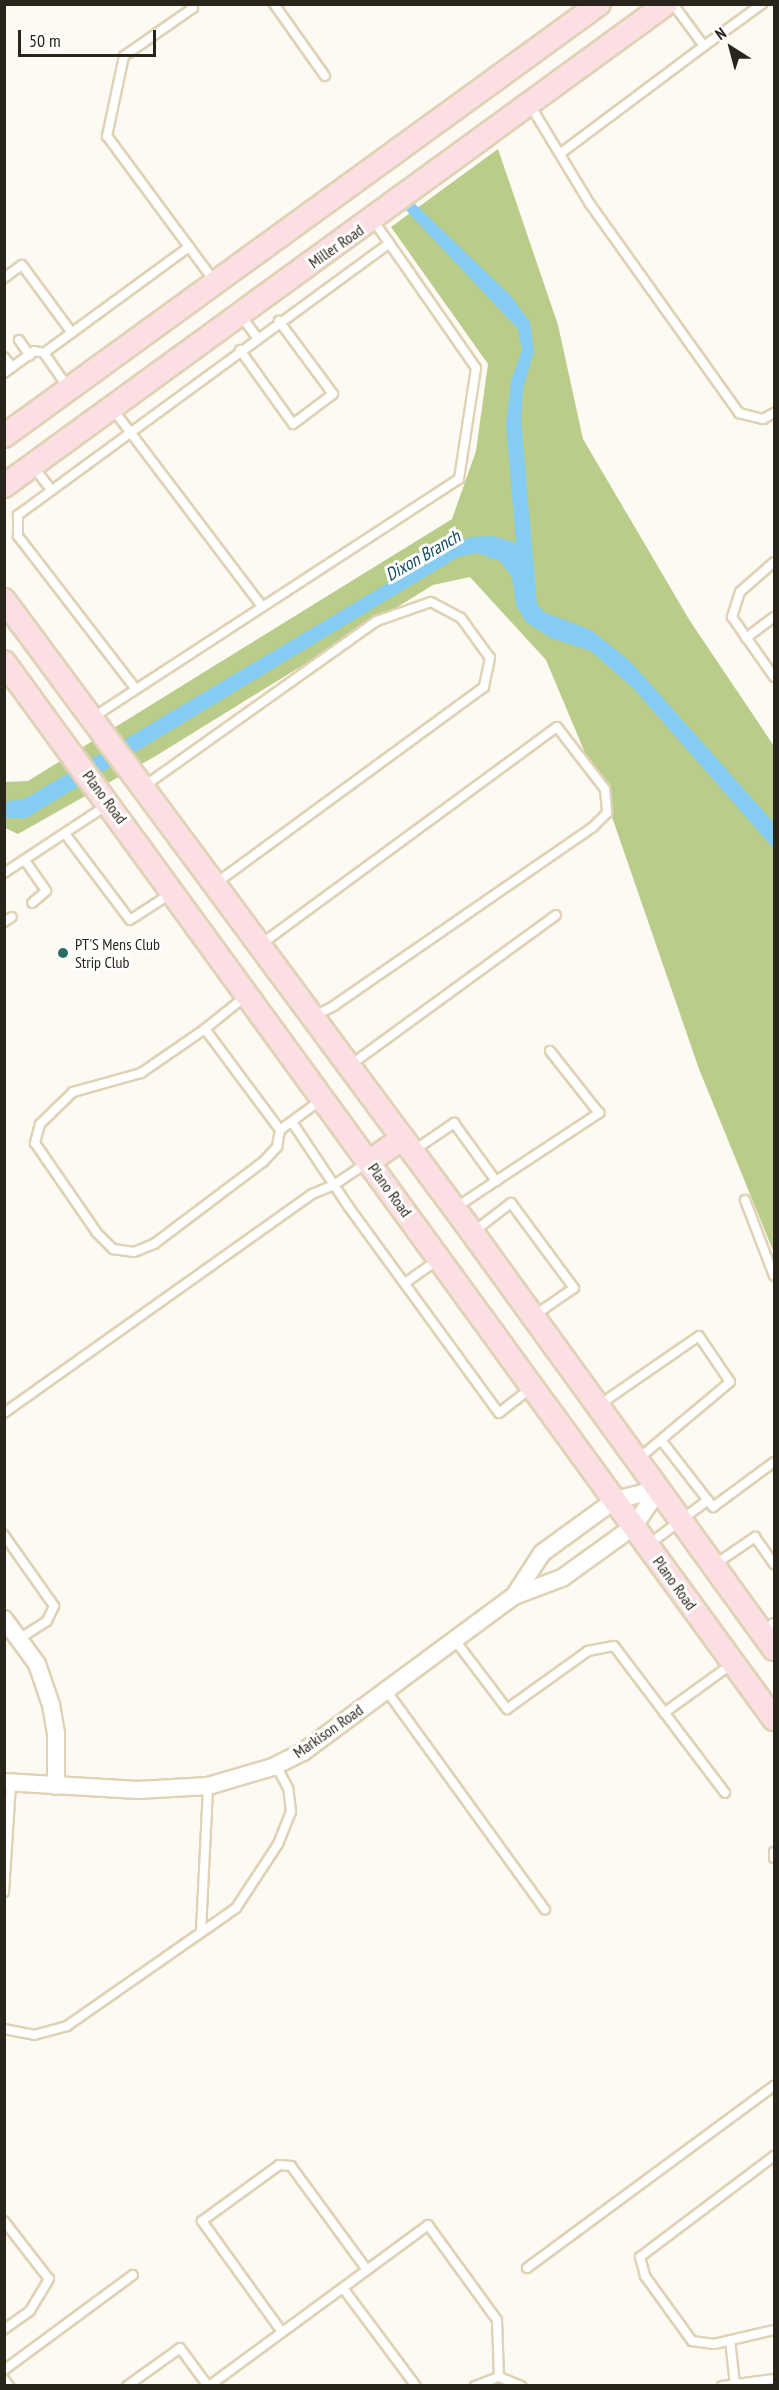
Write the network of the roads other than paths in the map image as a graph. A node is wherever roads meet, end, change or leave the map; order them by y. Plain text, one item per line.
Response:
1 (192, 4) edge
2 (274, 4) edge
3 (599, 4) edge
4 (666, 4) edge
5 (673, 4) edge
6 (762, 4) edge
7 (704, 46) junction
8 (325, 76) dead end
9 (530, 104) junction
10 (561, 153) junction
11 (372, 219) junction
12 (389, 243) junction
13 (189, 248) junction
14 (4, 278) edge
15 (215, 283) junction
16 (239, 314) junction
17 (279, 321) junction
18 (72, 333) junction
19 (257, 337) junction
20 (19, 340) dead end
21 (240, 350) junction
22 (44, 353) junction
23 (30, 356) junction
24 (4, 357) edge
25 (8, 370) edge
26 (70, 389) junction
27 (111, 408) junction
28 (774, 414) edge
29 (128, 431) junction
30 (4, 436) edge
31 (33, 466) junction
32 (4, 486) edge
33 (51, 490) junction
34 (774, 562) edge
35 (4, 600) edge
36 (262, 606) junction
37 (774, 617) edge
38 (746, 638) junction
39 (4, 662) edge
40 (774, 677) edge
41 (135, 688) junction
42 (92, 718) junction
43 (143, 787) junction
44 (110, 803) junction
45 (66, 835) junction
46 (26, 862) junction
47 (4, 873) edge
48 (215, 884) junction
49 (175, 891) junction
50 (32, 903) dead end
51 (556, 915) dead end
52 (12, 917) dead end
53 (4, 922) edge
54 (260, 945) junction
55 (249, 994) junction
56 (313, 1017) junction
57 (205, 1029) junction
58 (550, 1050) dead end
59 (349, 1066) junction
60 (324, 1098) junction
61 (292, 1122) junction
62 (280, 1130) junction
63 (408, 1145) junction
64 (370, 1161) junction
65 (496, 1181) junction
66 (334, 1185) junction
67 (745, 1200) dead end
68 (455, 1208) junction
69 (472, 1232) junction
70 (440, 1258) junction
71 (774, 1276) edge
72 (405, 1283) junction
73 (533, 1316) junction
74 (533, 1387) junction
75 (598, 1406) junction
76 (4, 1413) edge
77 (661, 1440) junction
78 (638, 1459) junction
79 (774, 1462) edge
80 (659, 1489) junction
81 (615, 1500) junction
82 (708, 1500) junction
83 (682, 1520) junction
84 (634, 1526) junction
85 (4, 1535) edge
86 (648, 1545) junction
87 (774, 1564) edge
88 (714, 1565) junction
89 (514, 1596) junction
90 (4, 1618) edge
91 (770, 1635) edge
92 (454, 1639) junction
93 (20, 1640) junction
94 (733, 1663) junction
95 (386, 1690) junction
96 (664, 1713) junction
97 (774, 1719) edge
98 (276, 1766) junction
99 (8, 1782) edge
100 (56, 1786) junction
101 (207, 1786) junction
102 (724, 1793) dead end
103 (774, 1851) edge
104 (774, 1858) edge
105 (4, 1892) edge
106 (545, 1910) dead end
107 (201, 1931) junction
108 (4, 2030) edge
109 (774, 2086) edge
110 (774, 2156) edge
111 (4, 2221) edge
112 (527, 2268) dead end
113 (367, 2270) junction
114 (133, 2275) dead end
115 (343, 2288) junction
116 (4, 2330) edge
117 (774, 2330) edge
118 (282, 2332) junction
119 (730, 2340) junction
120 (4, 2370) edge
121 (499, 2377) junction
122 (4, 2379) edge
123 (774, 2379) edge
124 (735, 2384) junction
125 (9, 2385) edge
126 (127, 2385) edge
127 (208, 2385) edge
128 (416, 2385) edge
129 (475, 2385) edge
130 (521, 2385) edge
131 (722, 2385) edge

1 - 13 lane
2 - 8 lane
3 - 15 main road
4 - 9 main road, Miller Road
5 - 7 lane
6 - 7 lane
7 - 10 lane
9 - 10 lane
9 - 11 main road, Miller Road
10 - 28 lane
11 - 12 lane
11 - 16 main road, Miller Road
12 - 17 lane
12 - 36 lane
13 - 15 lane
13 - 18 lane
14 - 18 lane
15 - 16 main road
15 - 26 main road
16 - 19 lane
16 - 27 main road, Miller Road
17 - 19 lane
17 - 21 lane
18 - 22 lane
19 - 21 lane
20 - 23 lane
21 - 29 lane
22 - 23 lane
22 - 26 lane
23 - 25 lane
24 - 25 lane
26 - 30 main road
27 - 29 lane
27 - 31 main road, Miller Road
29 - 33 lane
29 - 36 lane
31 - 32 main road, Miller Road
31 - 33 lane
33 - 41 lane
34 - 38 lane
35 - 42 main road
36 - 41 lane
37 - 38 lane
38 - 40 lane
39 - 44 main road, Plano Road
41 - 42 lane
42 - 43 main road
43 - 48 main road
43 - 48 lane
44 - 45 lane
44 - 49 main road, Plano Road
45 - 46 lane
45 - 49 lane
46 - 47 lane
46 - 50 lane
48 - 49 main road
48 - 54 main road
49 - 55 main road, Plano Road
51 - 59 lane
52 - 53 lane
54 - 56 main road
54 - 56 lane
55 - 57 lane
55 - 60 main road, Plano Road
56 - 59 main road
57 - 62 lane
57 - 62 lane
58 - 65 lane
59 - 63 main road
60 - 61 lane
60 - 64 main road, Plano Road
61 - 62 lane
61 - 66 lane
63 - 64 main road
63 - 65 lane
63 - 68 main road
64 - 66 lane
64 - 70 main road, Plano Road
65 - 68 lane
66 - 72 lane
66 - 76 lane
67 - 71 lane
68 - 69 main road
69 - 73 main road
69 - 73 lane
70 - 72 lane
70 - 74 main road, Plano Road
72 - 74 lane
73 - 75 main road
74 - 81 main road, Plano Road
75 - 77 lane
75 - 78 main road
77 - 78 lane
77 - 82 lane
78 - 80 main road
79 - 82 lane
80 - 81 street, Markison Road
80 - 83 main road
80 - 84 street, Markison Road
81 - 84 main road, Plano Road
81 - 89 street, Markison Road
82 - 83 lane
83 - 86 lane
83 - 88 main road
84 - 86 main road, Plano Road
84 - 89 street, Markison Road
85 - 93 lane
86 - 94 main road, Plano Road
87 - 88 lane
88 - 91 main road
89 - 92 street, Markison Road
90 - 93 street
92 - 95 street, Markison Road
92 - 96 lane
93 - 100 street
94 - 96 lane
94 - 97 main road, Plano Road
95 - 98 street, Markison Road
95 - 106 lane
96 - 102 lane
98 - 101 street, Markison Road
98 - 107 lane
99 - 100 street, Markison Road
99 - 105 lane
100 - 101 street, Markison Road
101 - 107 lane
103 - 104 lane
107 - 108 lane
109 - 112 lane
110 - 119 lane
111 - 116 lane
113 - 115 lane
113 - 118 lane
113 - 121 lane
114 - 120 lane
115 - 118 lane
115 - 128 lane
117 - 119 lane
118 - 127 lane
119 - 124 lane
121 - 129 lane
121 - 130 lane
122 - 125 lane
123 - 124 lane
124 - 131 lane
126 - 127 lane

